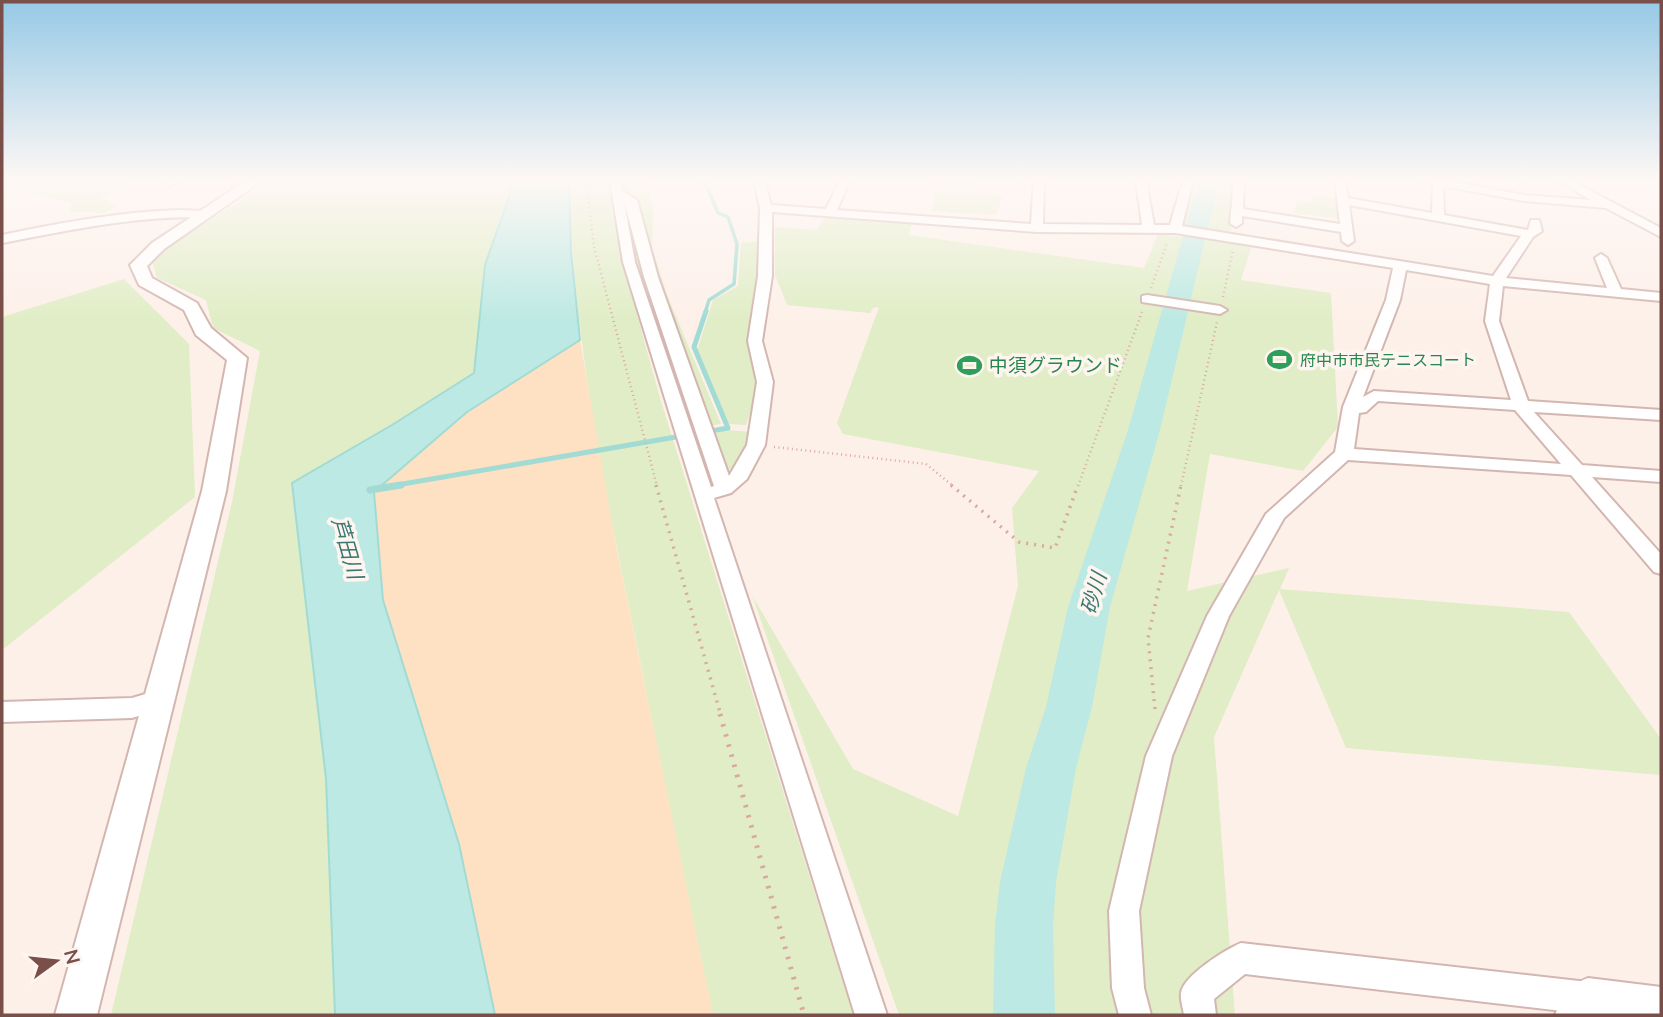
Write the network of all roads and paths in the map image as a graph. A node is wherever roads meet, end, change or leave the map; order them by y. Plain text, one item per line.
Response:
1 (55, 227) edge
2 (185, 227) edge
3 (592, 227) edge
4 (623, 227) edge
5 (638, 227) edge
6 (766, 227) edge
7 (1030, 227) edge
8 (1236, 227) edge
9 (1337, 227) edge
10 (1527, 227) edge
11 (1037, 228) joint
12 (1148, 228) joint
13 (1532, 228) joint
14 (1175, 229) junction
15 (1346, 229) joint
16 (1236, 238) junction
17 (2, 239) edge
18 (1349, 257) junction
19 (1601, 258) dead end
20 (1399, 265) junction
21 (1497, 281) junction
22 (1616, 292) junction
23 (1661, 297) edge
24 (1147, 299) junction
25 (1220, 310) junction
26 (1351, 407) junction
27 (1522, 408) junction
28 (1661, 415) edge
29 (756, 445) junction
30 (1343, 454) junction
31 (1576, 470) junction
32 (1661, 476) edge
33 (713, 492) junction
34 (1661, 568) edge
35 (159, 700) junction
36 (2, 712) edge
37 (1159, 756) junction
38 (1582, 1007) edge
39 (1661, 1007) edge
40 (76, 1015) edge
41 (804, 1015) edge
42 (871, 1015) edge
43 (1135, 1015) edge
44 (1200, 1015) edge

1 - 17 street
2 - 35 street
3 - 41 path
4 - 33 street
5 - 33 street
6 - 29 street
7 - 11 street
8 - 16 street
9 - 15 street
10 - 13 street
11 - 12 street
12 - 14 street
13 - 21 street
14 - 16 street
14 - 24 path
15 - 18 street
16 - 18 street
16 - 25 path
18 - 20 street
19 - 22 street
20 - 21 street
20 - 26 street
21 - 22 street
21 - 27 street
22 - 23 street
24 - 25 street
24 - 29 path
25 - 37 path
26 - 27 street
26 - 30 street
27 - 28 street
27 - 31 street
29 - 33 street
30 - 31 street
30 - 37 street
31 - 32 street
31 - 34 street
33 - 42 street
35 - 36 street
35 - 40 street
37 - 43 street
38 - 39 street
38 - 44 street

